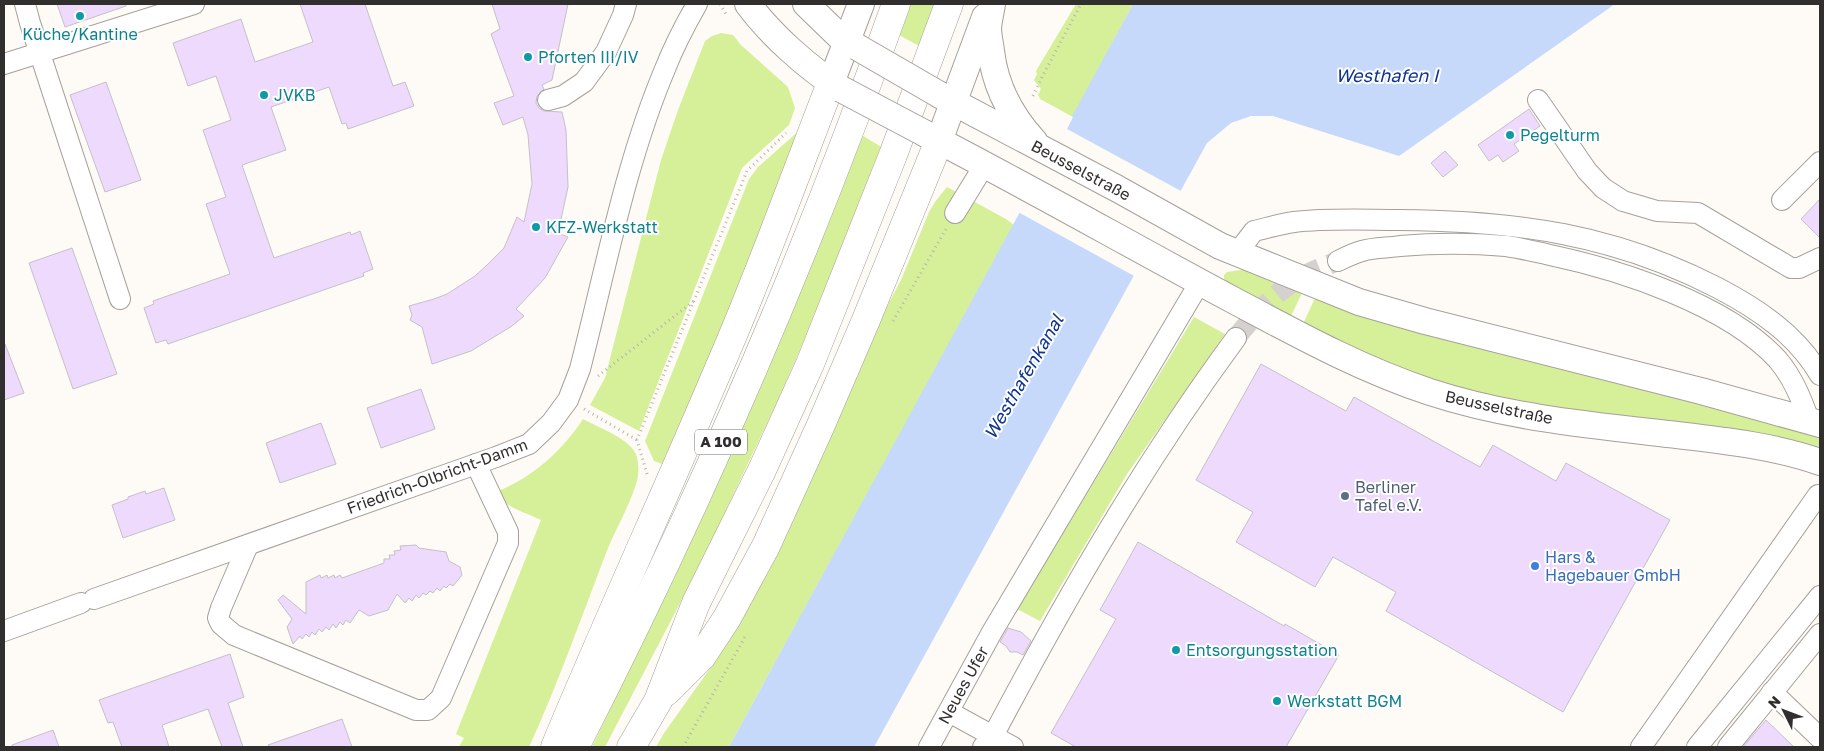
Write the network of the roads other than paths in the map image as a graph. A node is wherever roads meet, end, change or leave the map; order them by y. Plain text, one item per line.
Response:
1 (26, 4) edge
2 (194, 4) edge
3 (626, 4) edge
4 (697, 4) edge
5 (748, 4) edge
6 (806, 4) edge
7 (861, 4) edge
8 (896, 4) edge
9 (949, 4) edge
10 (991, 4) edge
11 (852, 44) junction
12 (40, 52) junction
13 (4, 64) edge
14 (836, 86) junction
15 (947, 99) junction
16 (548, 100) dead end
17 (1538, 100) dead end
18 (932, 137) junction
19 (1043, 150) junction
20 (1820, 162) edge
21 (984, 164) junction
22 (1782, 200) dead end
23 (955, 213) dead end
24 (1228, 250) junction
25 (1820, 258) edge
26 (1338, 261) tunnel mouth
27 (1200, 282) junction
28 (120, 299) dead end
29 (1236, 338) tunnel mouth
30 (1820, 375) edge
31 (1815, 422) edge
32 (1820, 462) edge
33 (476, 464) junction
34 (1818, 495) dead end
35 (248, 544) junction
36 (1820, 596) edge
37 (4, 631) edge
38 (1820, 634) edge
39 (1772, 692) junction
40 (658, 701) junction
41 (949, 712) junction
42 (1820, 738) edge
43 (988, 742) edge
44 (555, 747) edge
45 (575, 747) edge
46 (631, 747) edge
47 (929, 747) edge
48 (1013, 747) edge
49 (1641, 747) edge
50 (1697, 747) edge
51 (1728, 747) edge

1 - 12 street
2 - 12 street
3 - 16 street
4 - 33 street, Friedrich-Olbricht-Damm
5 - 14 main road, Beusselstraße
6 - 11 main road, Beusselstraße
7 - 11 main road
8 - 45 highway, A 100
9 - 40 highway, A 100
10 - 15 main road
10 - 19 main road
11 - 14 main road
11 - 15 main road, Beusselstraße, bridge
12 - 13 street
12 - 28 street
14 - 18 main road, Beusselstraße, bridge
14 - 44 highway
15 - 18 main road
15 - 19 main road, Beusselstraße
17 - 25 street
18 - 21 main road, Beusselstraße
18 - 40 highway
19 - 24 main road, Beusselstraße
20 - 22 street
21 - 23 street
21 - 27 main road, Beusselstraße
24 - 27 main road
24 - 30 street
24 - 31 main road, Beusselstraße
26 - 31 street
27 - 32 main road, Beusselstraße
27 - 41 street, Neues Ufer
29 - 43 street
33 - 35 street, Friedrich-Olbricht-Damm
33 - 35 street
34 - 49 street
35 - 37 street, Friedrich-Olbricht-Damm
36 - 50 street
38 - 39 street
39 - 42 street
39 - 51 street
40 - 46 highway, A 100
41 - 43 street
41 - 47 street, Neues Ufer
43 - 48 street

